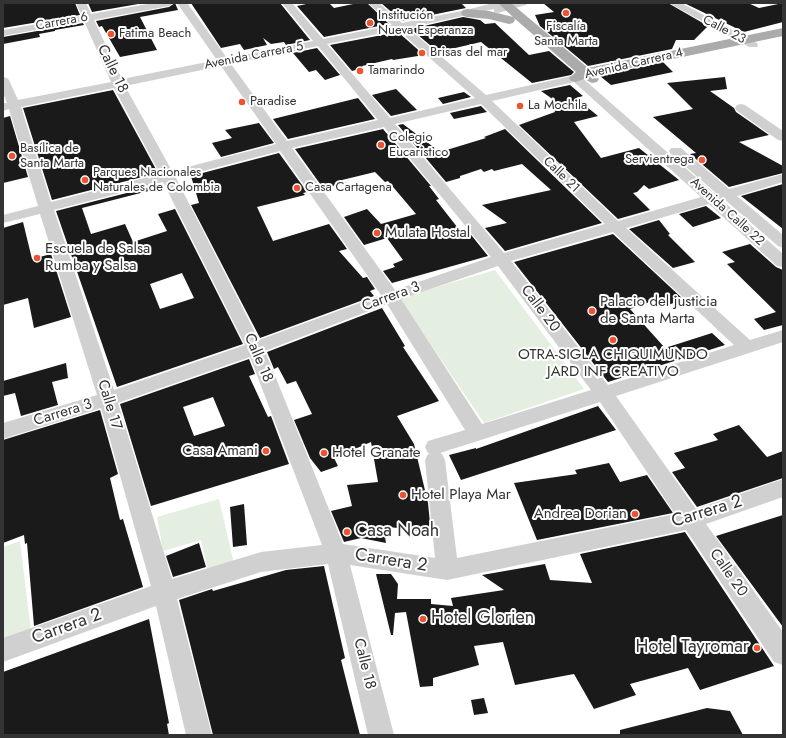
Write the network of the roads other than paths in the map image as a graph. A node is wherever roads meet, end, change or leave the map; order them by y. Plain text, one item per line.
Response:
1 (169, 3) edge
2 (182, 3) edge
3 (287, 3) edge
4 (373, 3) edge
5 (478, 3) edge
6 (523, 3) edge
7 (528, 3) edge
8 (674, 3) edge
9 (502, 7) edge
10 (84, 10) edge
11 (467, 13) junction
12 (524, 20) junction
13 (400, 26) junction
14 (3, 32) edge
15 (783, 32) edge
16 (783, 39) edge
17 (748, 42) junction
18 (321, 43) junction
19 (223, 62) junction
20 (584, 77) junction
21 (3, 80) edge
22 (118, 84) junction
23 (484, 100) junction
24 (8, 106) edge
25 (741, 108) dead end
26 (386, 122) junction
27 (783, 137) edge
28 (284, 146) junction
29 (168, 177) junction
30 (783, 178) edge
31 (727, 195) junction
32 (712, 199) junction
33 (46, 208) junction
34 (3, 218) edge
35 (615, 226) junction
36 (783, 243) edge
37 (501, 259) junction
38 (783, 262) edge
39 (391, 297) junction
40 (783, 336) edge
41 (255, 348) junction
42 (748, 348) junction
43 (604, 393) junction
44 (108, 399) junction
45 (3, 431) edge
46 (477, 433) junction
47 (783, 488) edge
48 (690, 520) junction
49 (336, 553) junction
50 (447, 570) junction
51 (164, 592) junction
52 (3, 650) edge
53 (783, 653) edge
54 (199, 735) edge
55 (381, 735) edge

1 - 10 street, Carrera 6
2 - 19 street
3 - 18 street, Calle 20
4 - 13 street, Calle 21
5 - 11 main road
6 - 9 street, Avenida Carrera 5
7 - 12 main road
8 - 17 street, Calle 23
9 - 11 street, Avenida Carrera 5
9 - 11 main road
9 - 12 main road, Avenida Calle 22
9 - 20 main road, Avenida Calle 22
10 - 14 street, Carrera 6
10 - 22 street, Calle 18
11 - 13 street, Avenida Carrera 5
12 - 20 main road, Avenida Calle 22
13 - 18 street, Avenida Carrera 5
13 - 23 street, Calle 21
15 - 17 main road, Avenida Carrera 4
16 - 17 main road, Avenida Carrera 4
17 - 20 main road, Avenida Carrera 4
18 - 19 street, Avenida Carrera 5
18 - 26 street, Calle 20
19 - 22 street, Avenida Carrera 5
19 - 28 street
20 - 23 street
20 - 31 street, Avenida Calle 22
20 - 32 street, Avenida Calle 22
21 - 24 street, Calle 17
22 - 24 street, Avenida Carrera 5
22 - 29 street, Calle 18
23 - 26 street
23 - 35 street, Calle 21
24 - 33 street, Calle 17
25 - 27 street
26 - 28 street
26 - 37 street, Calle 20
28 - 29 street
28 - 39 street
29 - 33 street
29 - 41 street, Calle 18
30 - 31 street, Carrera 3
31 - 32 street, Carrera 3
31 - 36 street, Avenida Calle 22
32 - 35 street, Carrera 3
32 - 38 street, Avenida Calle 22
33 - 34 street
33 - 44 street, Calle 17
35 - 37 street, Carrera 3
35 - 42 street, Calle 21
37 - 39 street, Carrera 3
37 - 43 street, Calle 20
39 - 41 street, Carrera 3
39 - 46 street
40 - 42 street
41 - 44 street, Carrera 3
41 - 49 street, Calle 18
42 - 43 street
43 - 46 street
43 - 48 street, Calle 20
44 - 45 street, Carrera 3
44 - 51 street, Calle 17
46 - 50 street
47 - 48 street, Carrera 2
48 - 50 street, Carrera 2
48 - 53 street, Calle 20
49 - 50 street, Carrera 2
49 - 51 street, Carrera 2
49 - 55 street, Calle 18
51 - 52 street, Carrera 2
51 - 54 street, Calle 17

